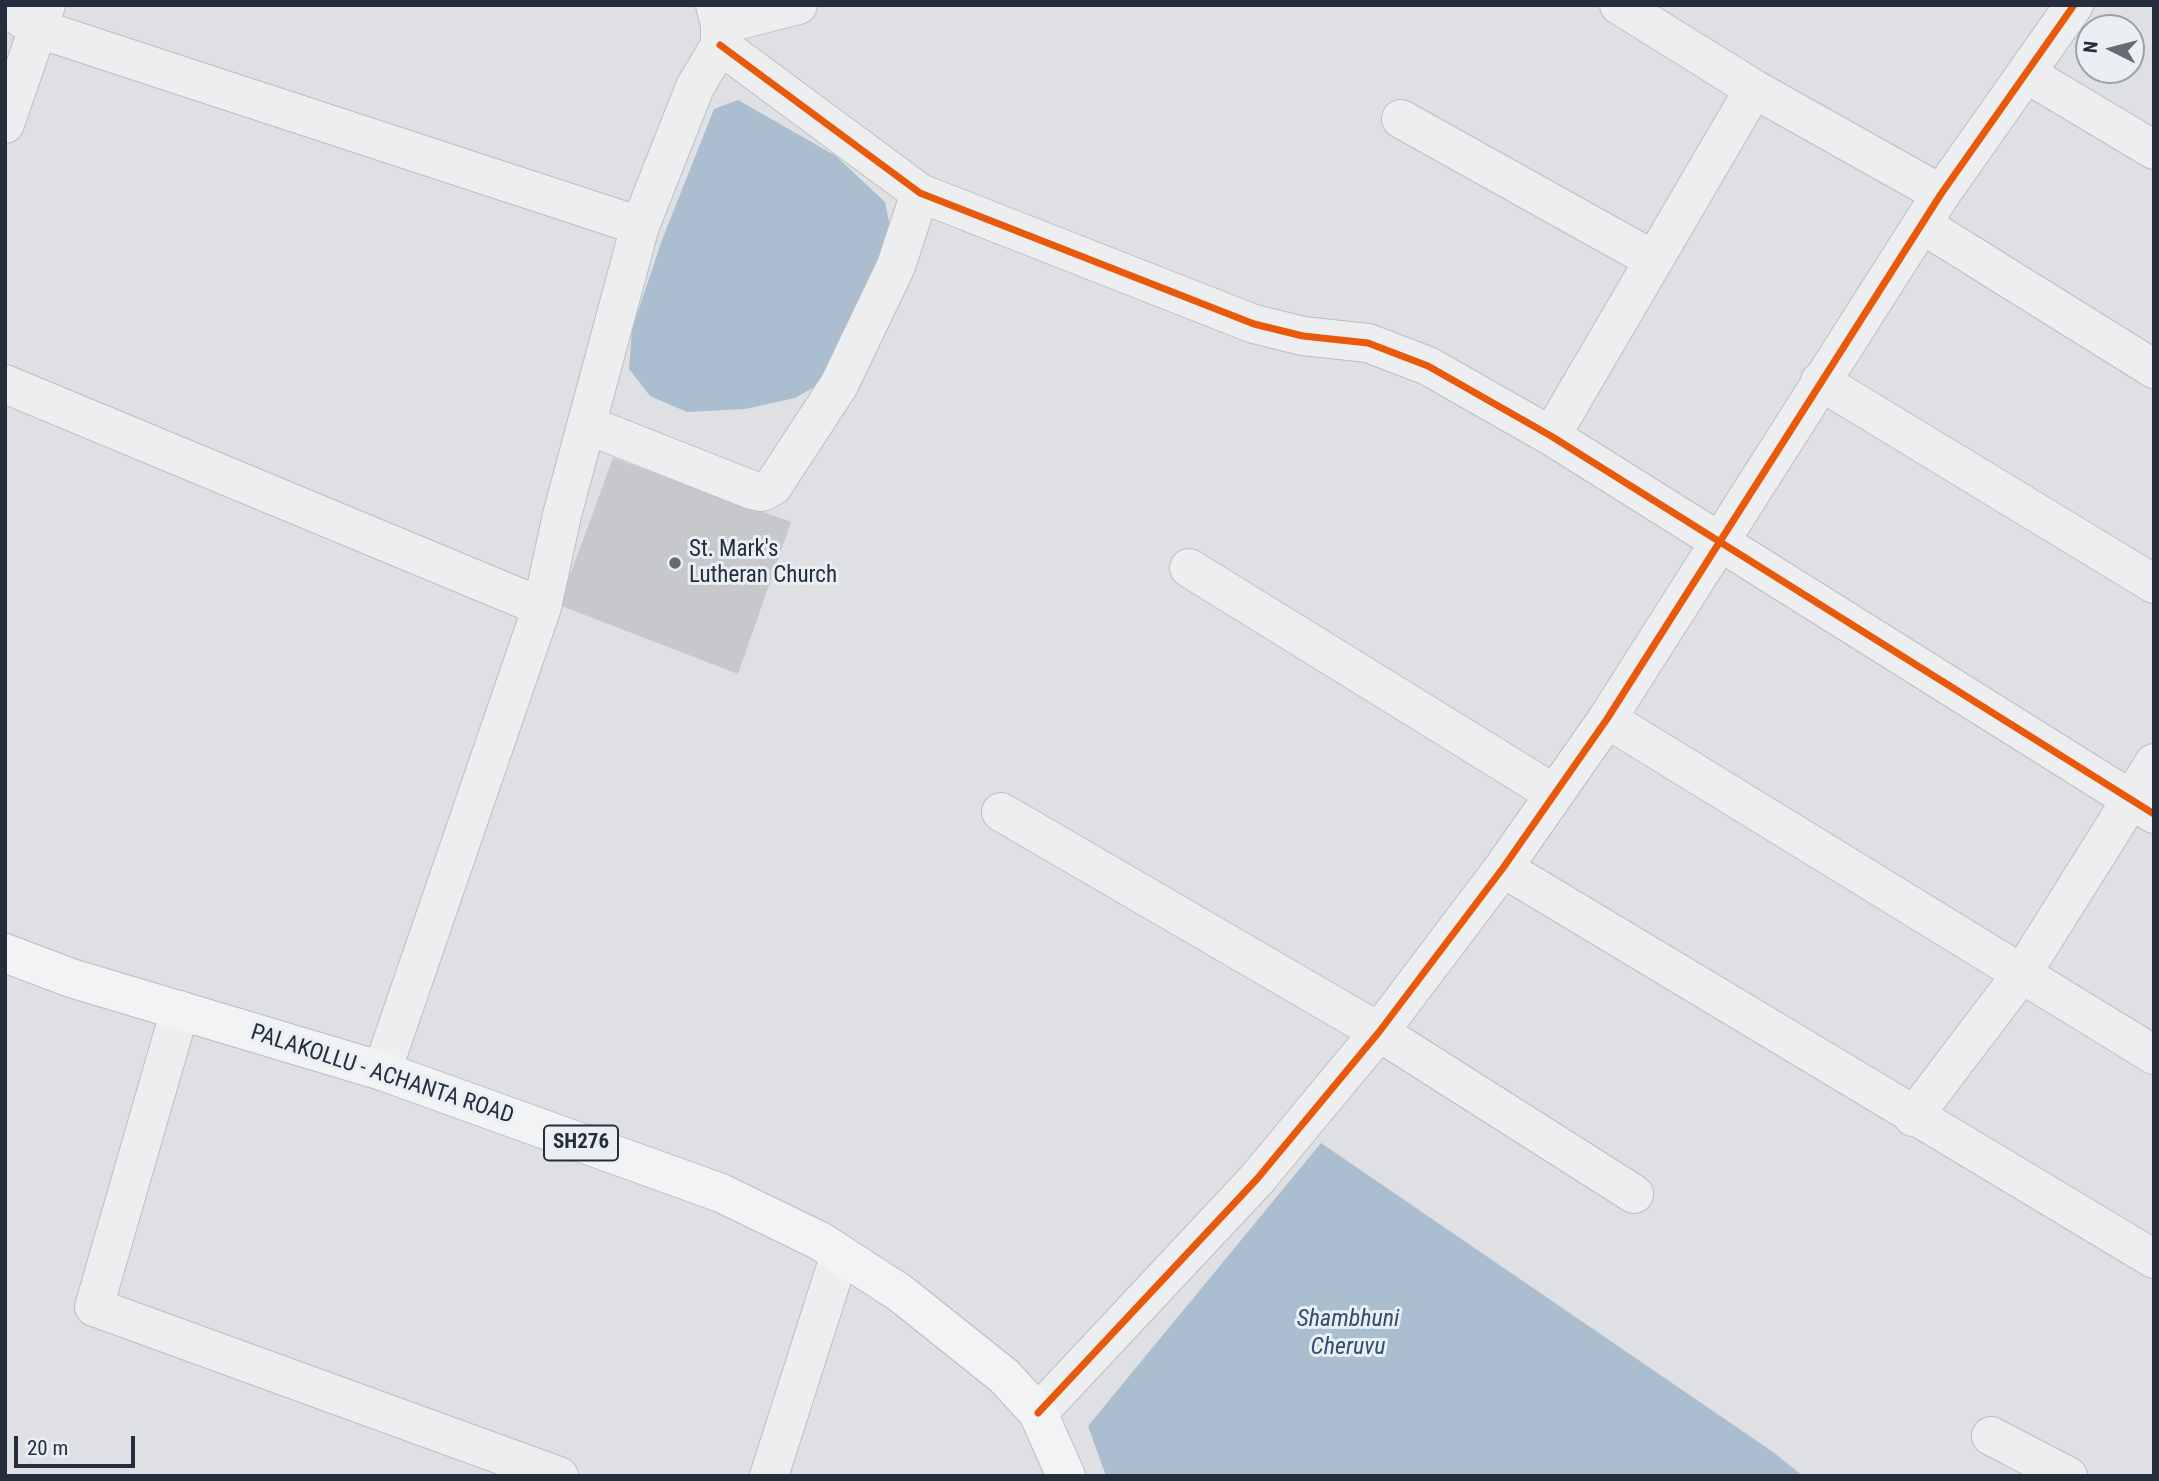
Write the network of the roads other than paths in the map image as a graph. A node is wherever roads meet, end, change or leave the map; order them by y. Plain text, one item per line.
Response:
1 (798, 5) edge
2 (1619, 5) edge
3 (2074, 5) edge
4 (29, 13) edge
5 (718, 25) edge
6 (2027, 74) junction
7 (1754, 89) junction
8 (1401, 120) dead end
9 (5, 124) edge
10 (2154, 150) edge
11 (920, 193) junction
12 (1932, 210) junction
13 (640, 226) junction
14 (1652, 259) junction
15 (2154, 369) edge
16 (1820, 381) junction
17 (5, 384) edge
18 (587, 425) junction
19 (1551, 436) junction
20 (1720, 544) junction
21 (1189, 568) dead end
22 (2154, 584) edge
23 (542, 607) junction
24 (1607, 719) junction
25 (2154, 763) edge
26 (1553, 793) junction
27 (2142, 807) edge
28 (1001, 812) dead end
29 (1503, 868) junction
30 (5, 953) edge
31 (2023, 972) junction
32 (180, 1010) junction
33 (1379, 1032) junction
34 (2154, 1055) edge
35 (382, 1071) junction
36 (1913, 1117) junction
37 (1634, 1194) dead end
38 (841, 1254) junction
39 (2154, 1259) edge
40 (1038, 1413) junction
41 (1991, 1436) dead end
42 (559, 1476) edge
43 (769, 1476) edge
44 (1066, 1476) edge
45 (2068, 1476) edge

1 - 5 street
2 - 7 street
3 - 6 street
4 - 9 street
4 - 13 street
5 - 11 street
5 - 13 street
6 - 10 street
6 - 12 street
7 - 12 street
7 - 14 street
8 - 14 street
11 - 18 street
11 - 19 street
12 - 15 street
12 - 16 street
13 - 18 street
14 - 19 street
16 - 20 street
16 - 22 street
17 - 23 street
18 - 23 street
19 - 20 street
20 - 24 street
20 - 27 street
21 - 26 street
23 - 35 street
24 - 26 street
24 - 31 street
25 - 27 street
26 - 29 street
27 - 31 street
28 - 33 street
29 - 33 street
29 - 36 street
30 - 32 main road, PALAKOLLU - ACHANTA ROAD / SH276
31 - 34 street
31 - 36 street
32 - 35 main road, PALAKOLLU - ACHANTA ROAD / SH276
32 - 42 street
33 - 37 street
33 - 40 street
35 - 38 main road, PALAKOLLU - ACHANTA ROAD / SH276
36 - 39 street
38 - 40 main road, PALAKOLLU - ACHANTA ROAD / SH276
38 - 43 street
40 - 44 main road, PALAKOLLU - ACHANTA ROAD / SH276
41 - 45 street

